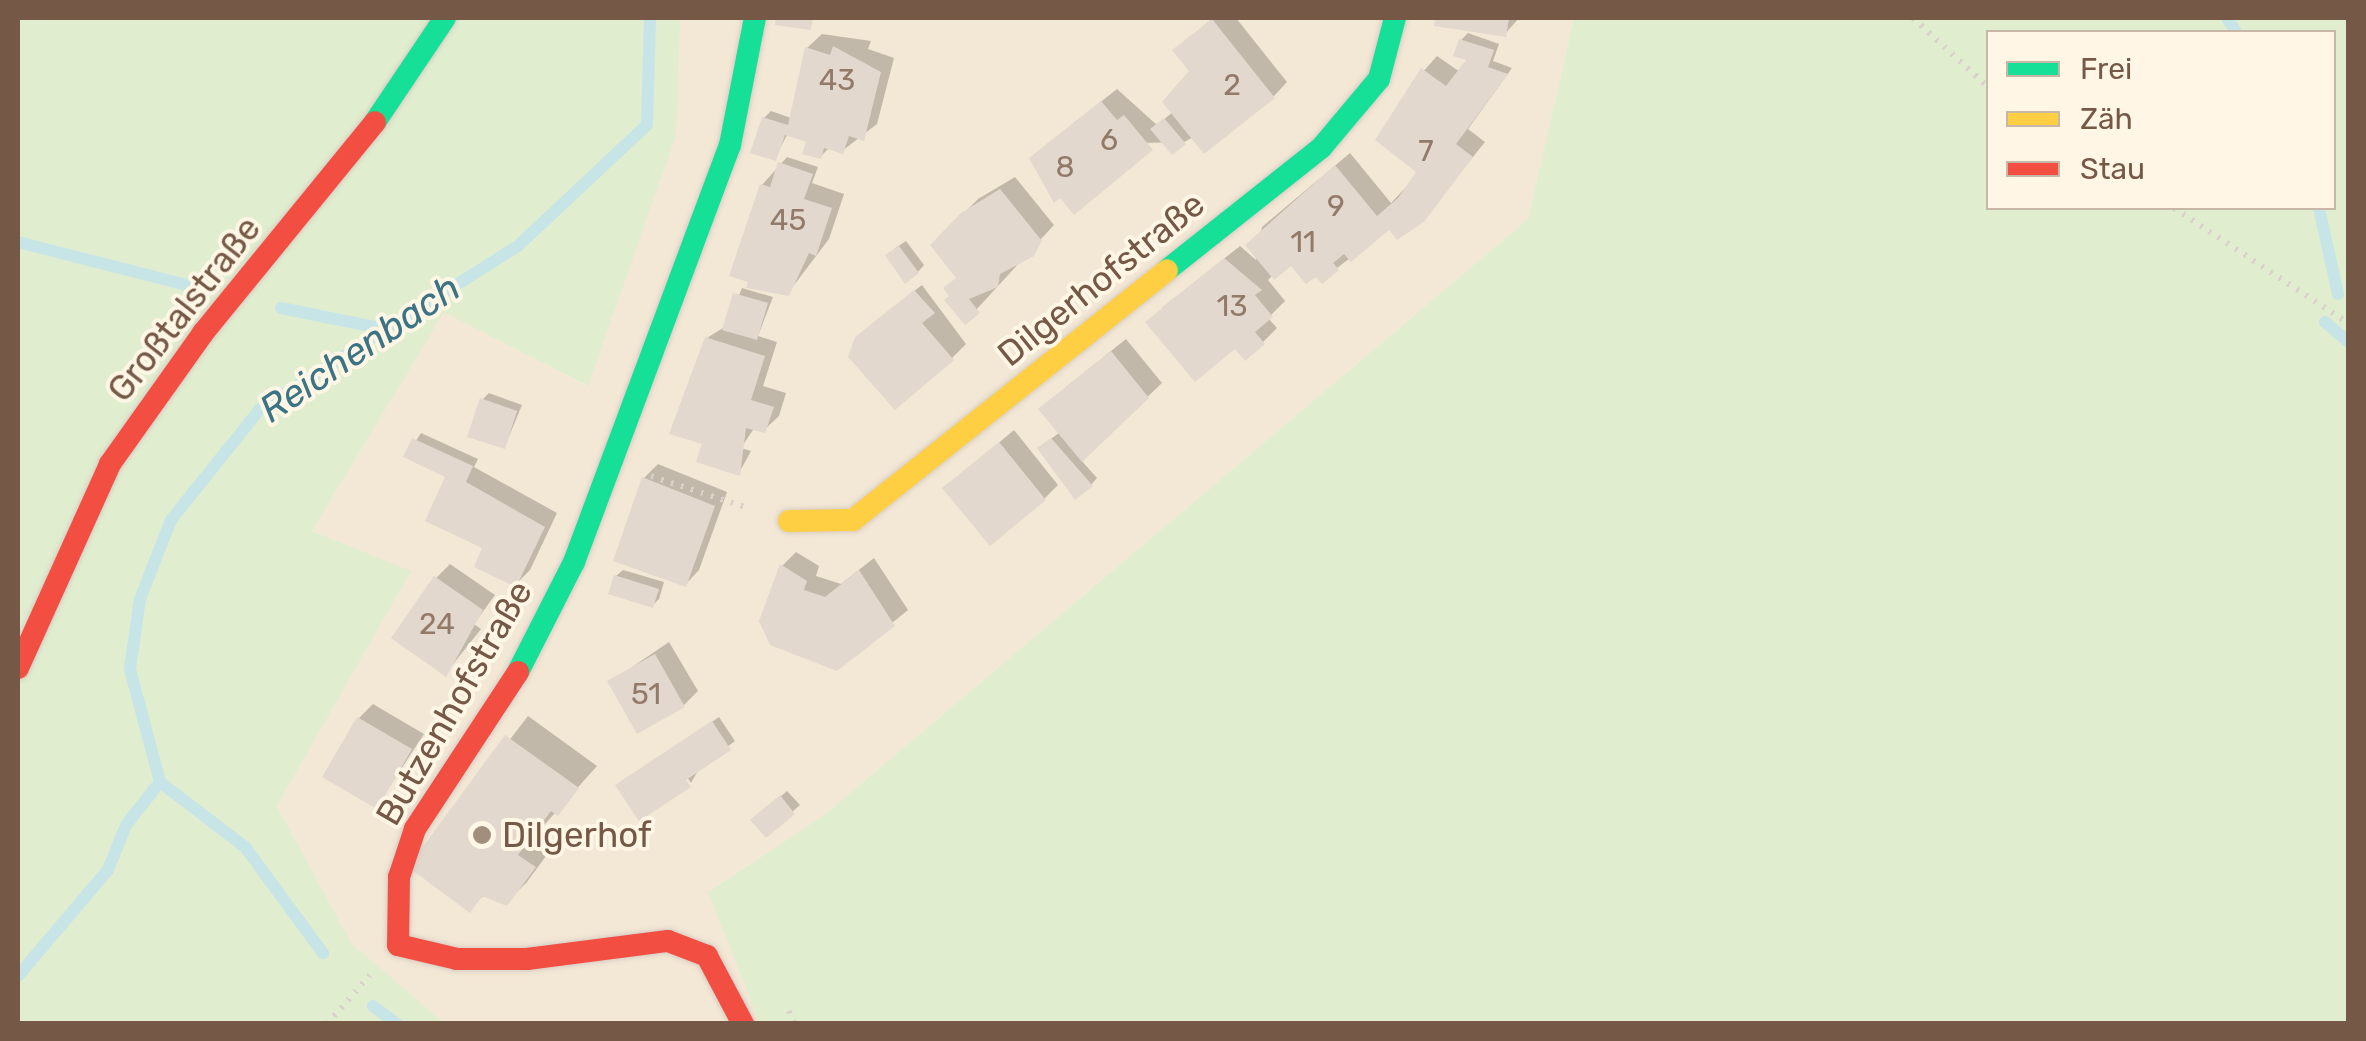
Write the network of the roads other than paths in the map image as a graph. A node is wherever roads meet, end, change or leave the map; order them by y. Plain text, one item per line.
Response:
1 (446, 18) edge
2 (754, 18) edge
3 (1396, 18) edge
4 (789, 521) road end
5 (18, 668) edge
6 (742, 1024) edge

1 - 5 street, Großtalstraße
2 - 6 street, Butzenhofstraße
3 - 4 street, Dilgerhofstraße

